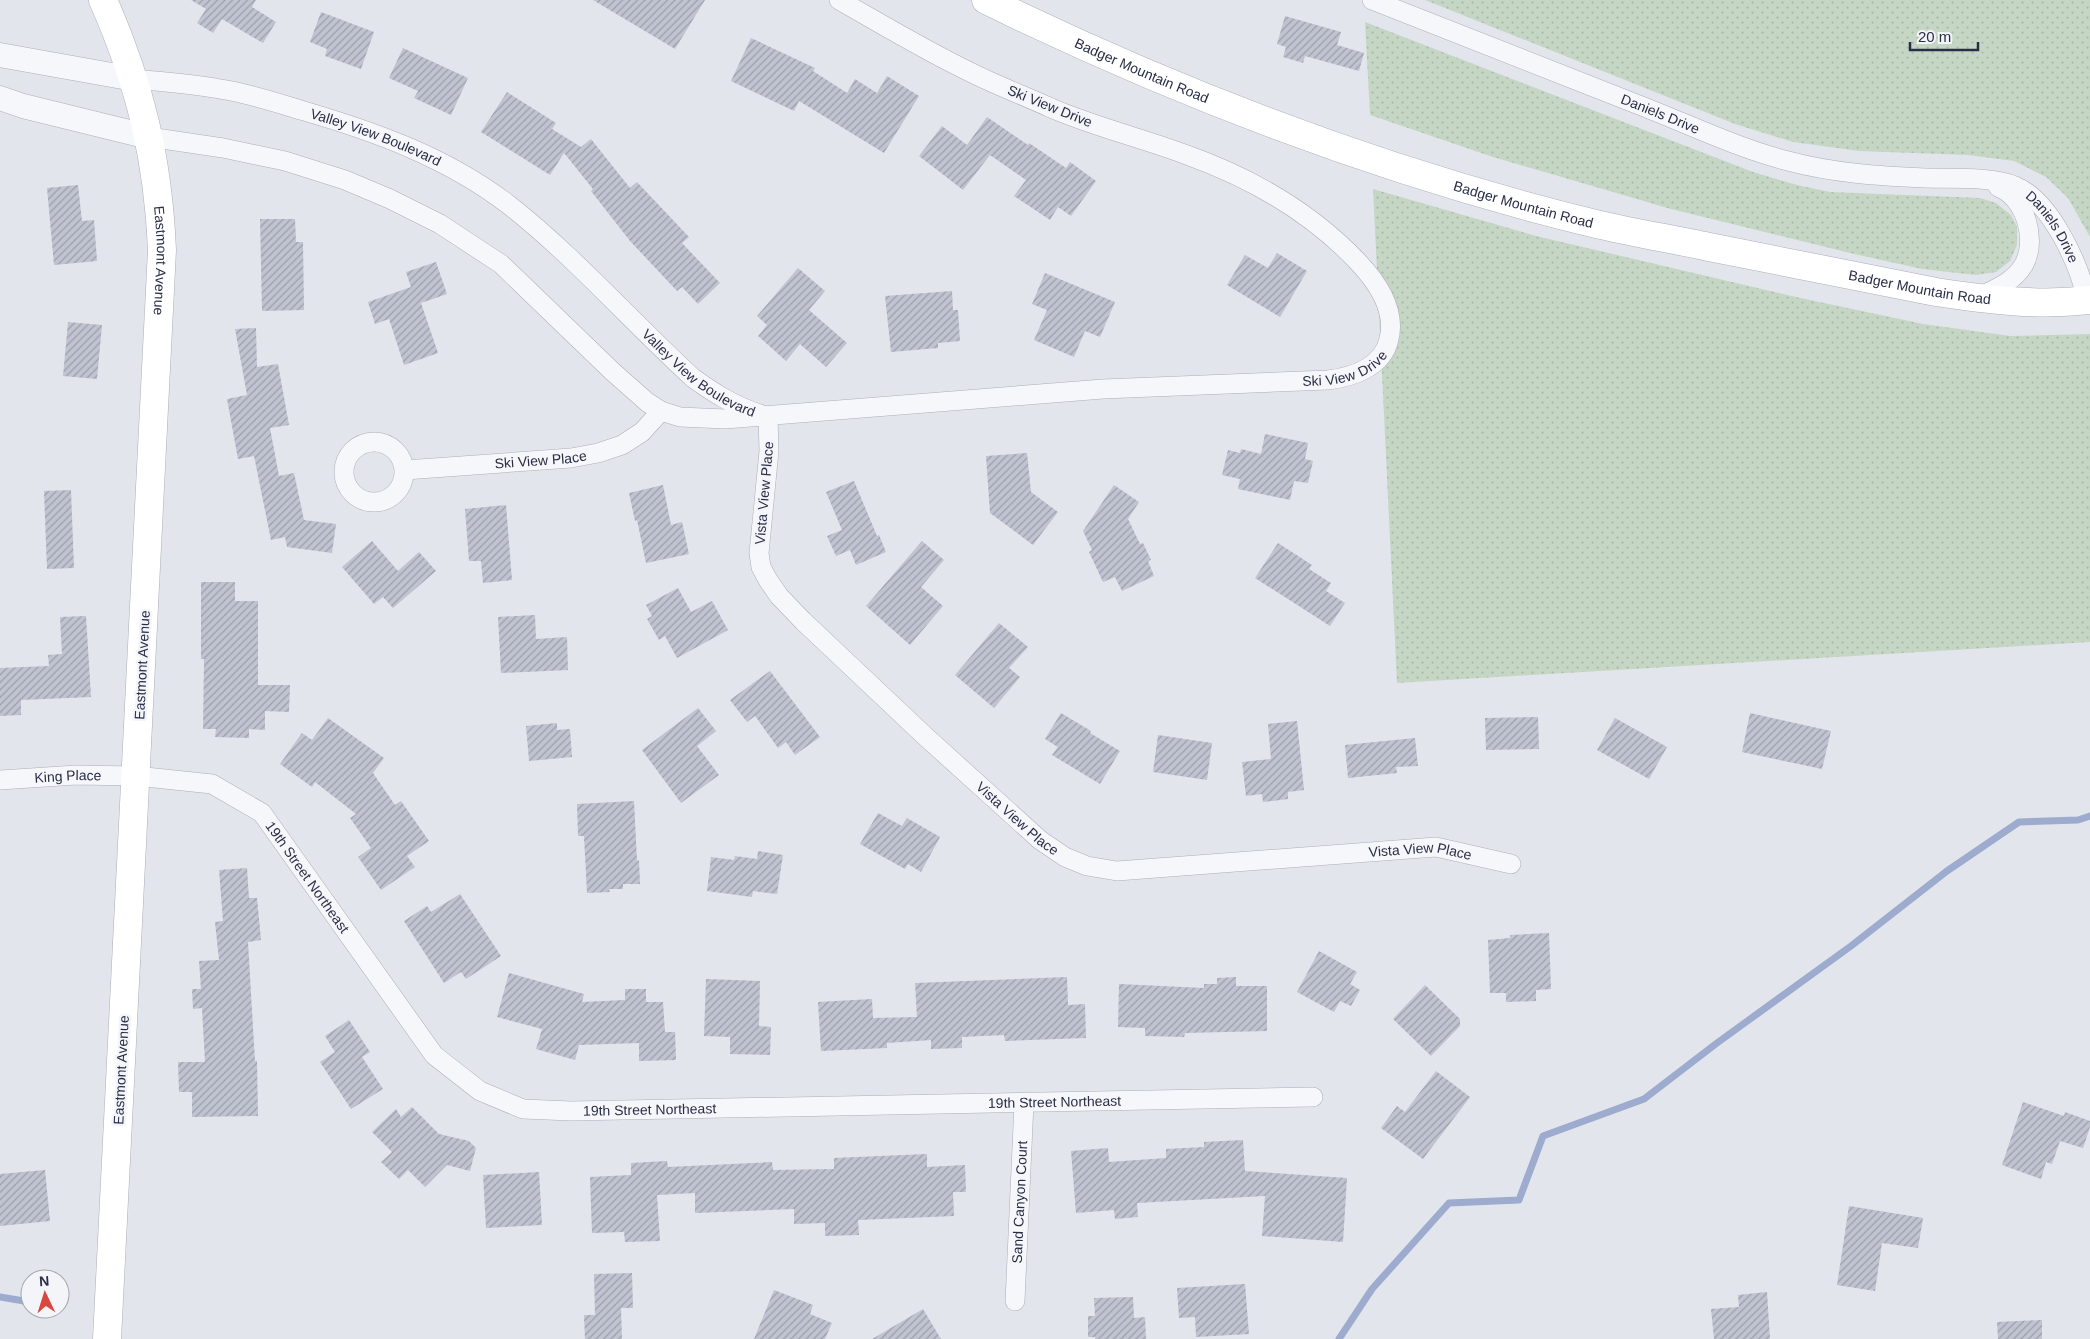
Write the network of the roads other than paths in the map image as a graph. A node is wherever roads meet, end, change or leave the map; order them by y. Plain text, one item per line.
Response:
1 (103, 0) edge
2 (839, 0) edge
3 (986, 0) edge
4 (1372, 0) edge
5 (0, 55) edge
6 (134, 79) junction
7 (0, 98) edge
8 (150, 136) junction
9 (1960, 179) junction
10 (1975, 298) junction
11 (2089, 300) edge
12 (661, 411) junction
13 (768, 416) junction
14 (405, 470) dead end
15 (136, 776) junction
16 (0, 780) edge
17 (1510, 864) dead end
18 (1313, 1097) dead end
19 (1024, 1102) junction
20 (1014, 1301) dead end
21 (107, 1339) edge

1 - 6 main road, Eastmont Avenue
2 - 13 street, Ski View Drive
3 - 10 main road, Badger Mountain Road
4 - 9 street, Daniels Drive
5 - 6 street, Valley View Boulevard
6 - 8 main road, Eastmont Avenue
6 - 13 street, Valley View Boulevard
7 - 8 street, Valley View Boulevard
8 - 12 street, Valley View Boulevard
8 - 15 main road, Eastmont Avenue
9 - 10 street, Daniels Drive
9 - 11 street, Daniels Drive
10 - 11 main road, Badger Mountain Road
12 - 13 street, Valley View Boulevard
12 - 14 street, Ski View Place
13 - 17 street, Vista View Place
15 - 16 street, King Place
15 - 19 street, 19th Street Northeast
15 - 21 main road, Eastmont Avenue
18 - 19 street, 19th Street Northeast
19 - 20 street, Sand Canyon Court

